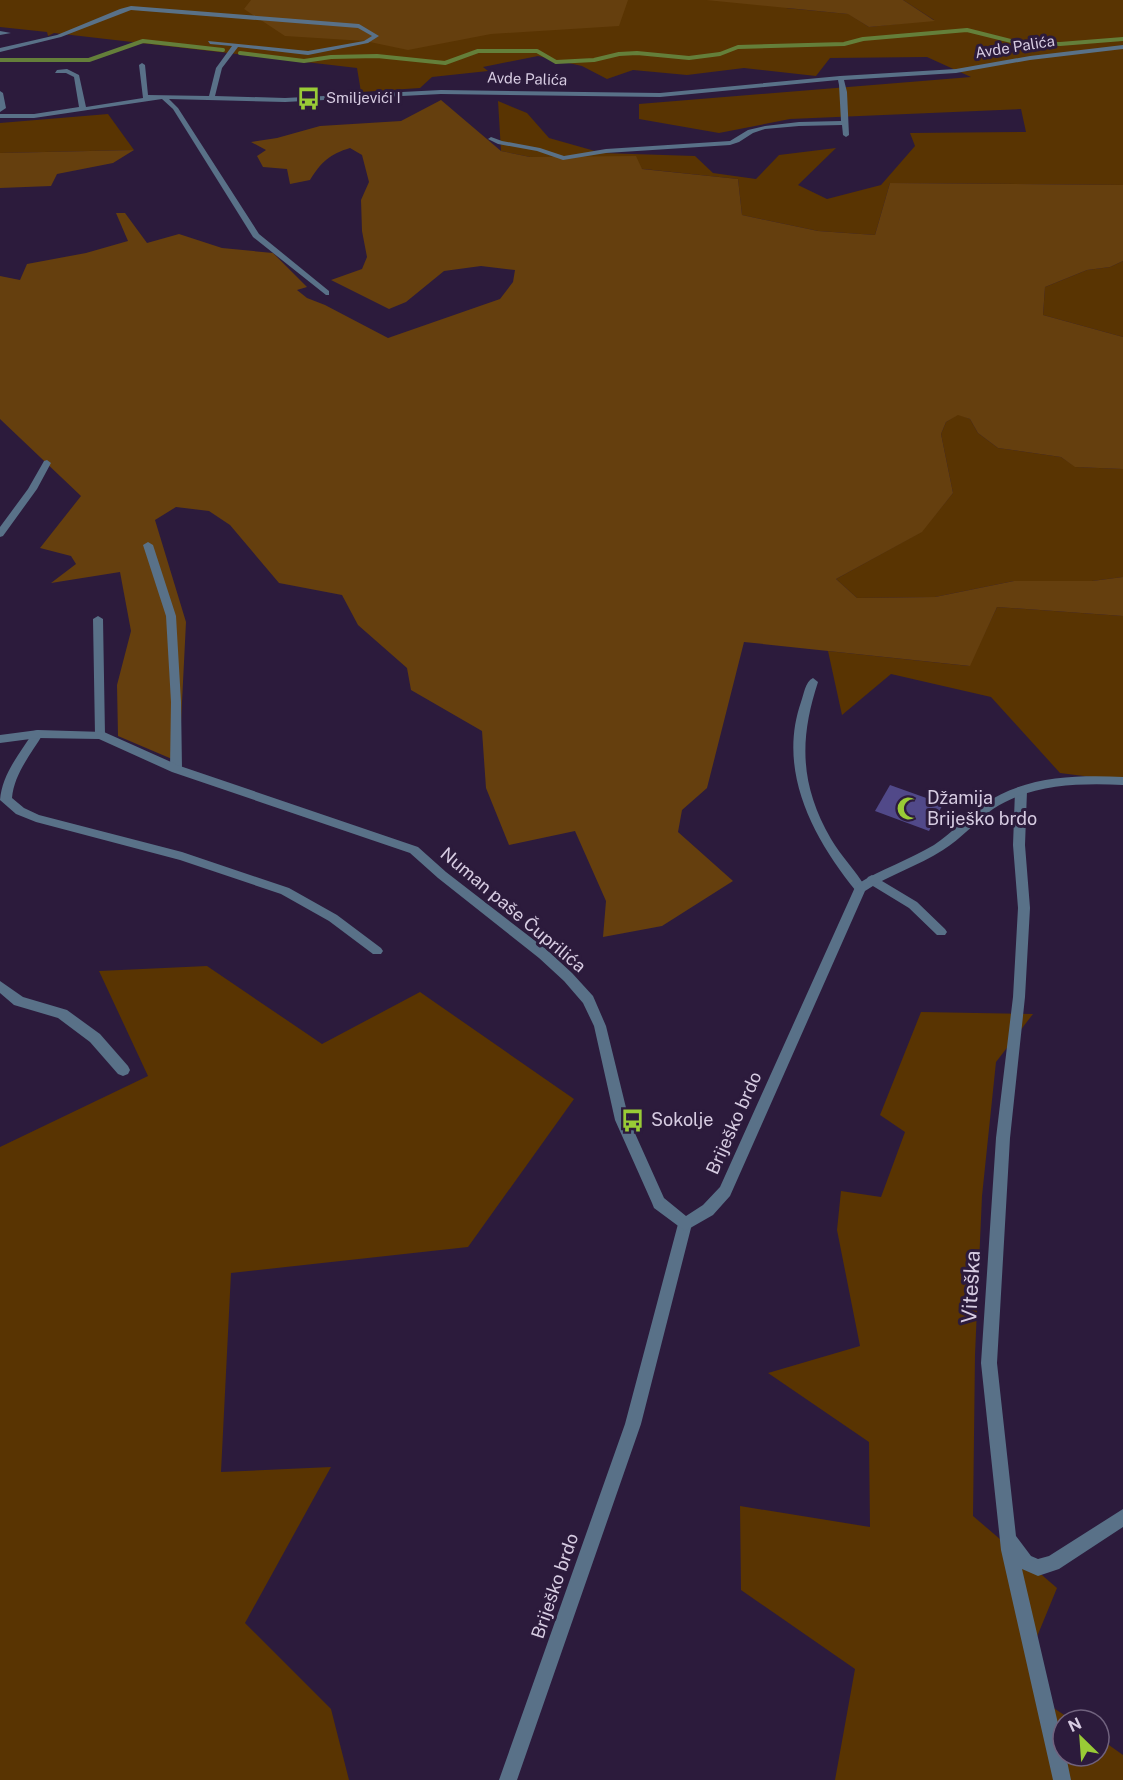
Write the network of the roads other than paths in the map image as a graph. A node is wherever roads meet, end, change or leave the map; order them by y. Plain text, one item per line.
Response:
1 (0, 33) edge
2 (8, 33) dead end
3 (210, 42) dead end
4 (236, 45) junction
5 (1123, 47) edge
6 (0, 50) edge
7 (142, 65) dead end
8 (57, 72) dead end
9 (840, 78) junction
10 (0, 93) edge
11 (163, 97) junction
12 (212, 97) junction
13 (0, 110) edge
14 (83, 110) junction
15 (0, 116) edge
16 (844, 123) junction
17 (846, 135) dead end
18 (491, 139) dead end
19 (326, 293) dead end
20 (47, 463) dead end
21 (0, 534) edge
22 (148, 545) dead end
23 (98, 619) dead end
24 (813, 682) dead end
25 (38, 734) junction
26 (100, 735) junction
27 (0, 739) edge
28 (176, 769) junction
29 (1123, 781) edge
30 (1021, 791) junction
31 (872, 880) junction
32 (860, 888) junction
33 (941, 932) dead end
34 (377, 951) dead end
35 (0, 986) edge
36 (123, 1070) dead end
37 (685, 1224) junction
38 (1123, 1517) edge
39 (1008, 1538) junction
40 (508, 1780) edge
41 (1062, 1780) edge

1 - 2 street
3 - 4 street
4 - 6 street
4 - 12 street
5 - 9 street, Avde Palića
7 - 11 street
8 - 14 street
9 - 12 street, Avde Palića
9 - 16 street
10 - 13 street
11 - 12 street, Avde Palića
11 - 14 street, Avde Palića
11 - 19 street
14 - 15 street, Avde Palića
16 - 17 street
16 - 18 street
20 - 21 street
22 - 28 street
23 - 26 street
24 - 32 street
25 - 26 street, Numan paše Čuprilića
25 - 27 street, Numan paše Čuprilića
25 - 34 street
26 - 28 street, Numan paše Čuprilića
28 - 37 street, Numan paše Čuprilića
29 - 30 street
30 - 31 street
30 - 39 street, Viteška
31 - 32 street
31 - 33 street
32 - 37 street, Briješko brdo
35 - 36 street
37 - 40 street, Briješko brdo
38 - 39 street
39 - 41 street, Viteška

